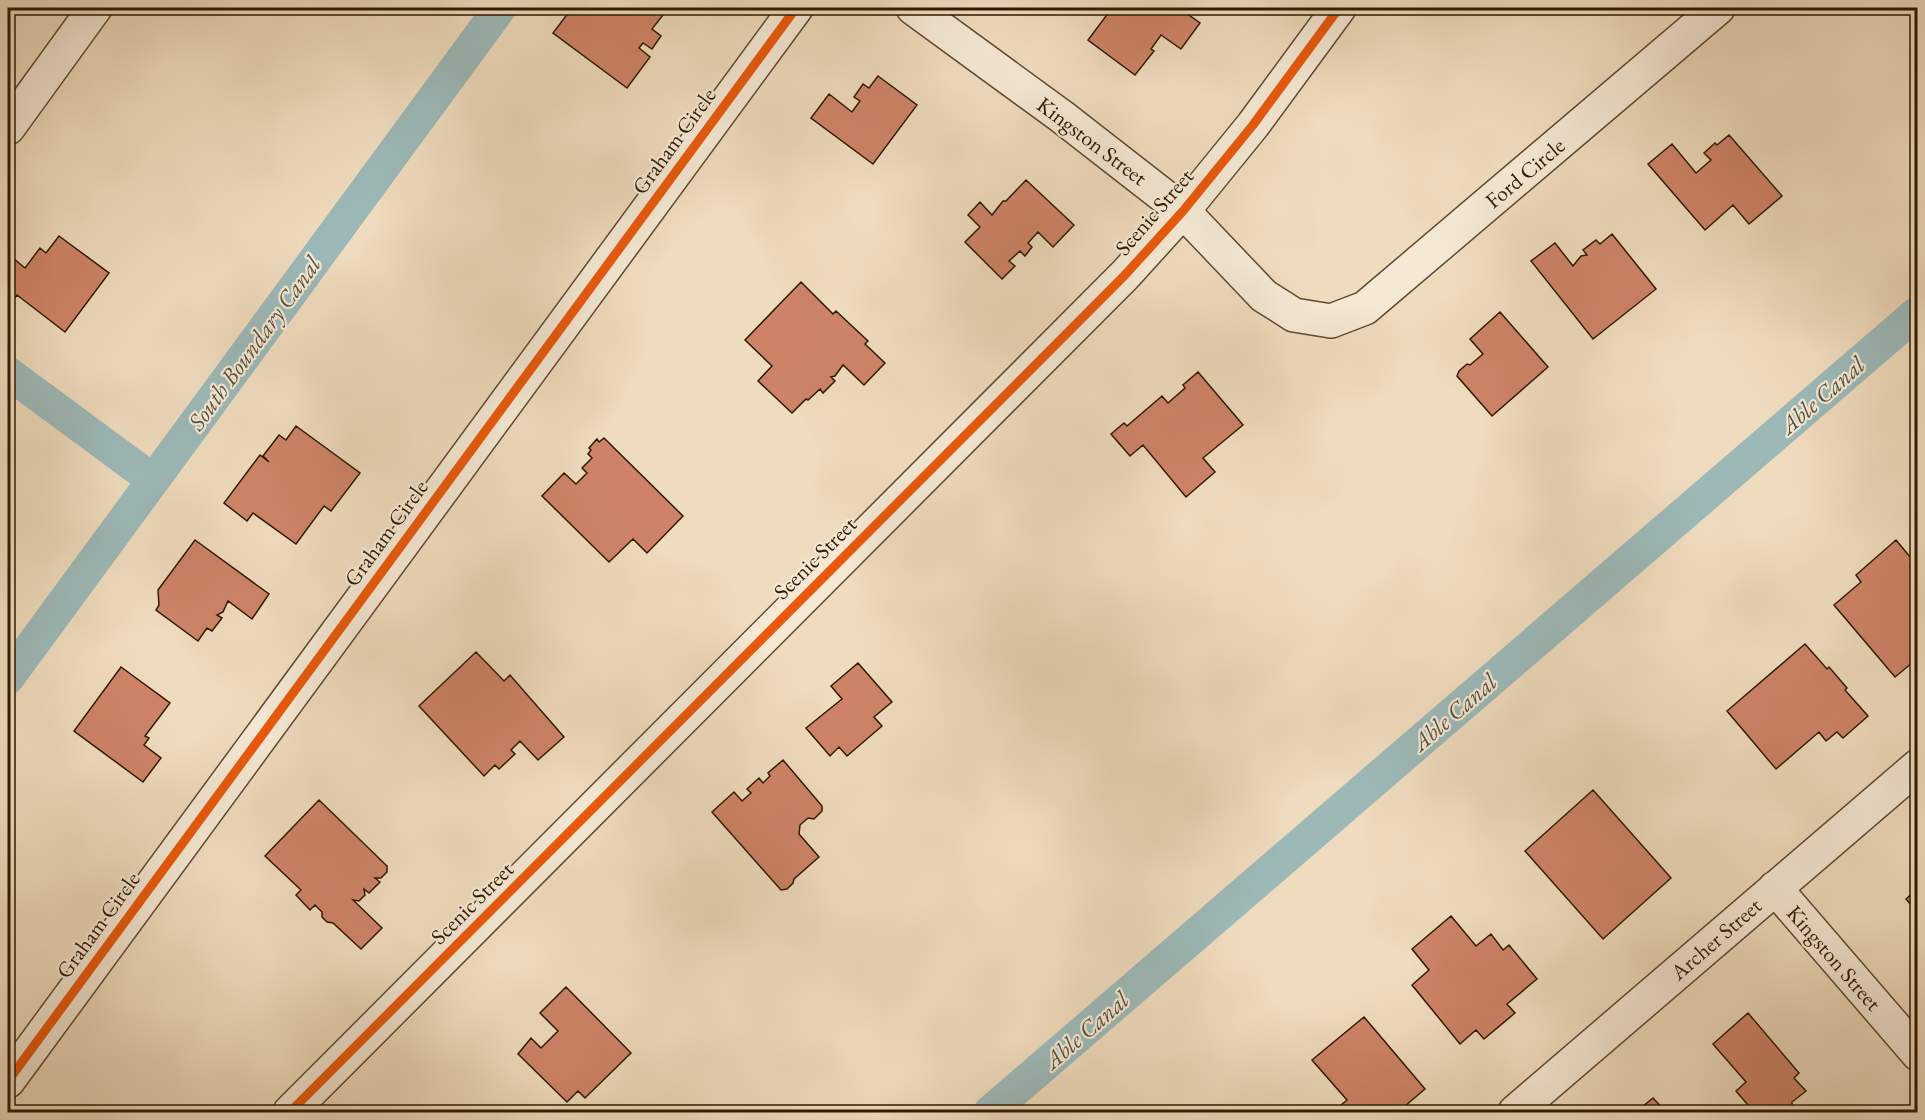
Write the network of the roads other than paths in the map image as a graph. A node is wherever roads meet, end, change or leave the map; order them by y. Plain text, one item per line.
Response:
1 (95, 8) edge
2 (796, 8) edge
3 (913, 8) edge
4 (1339, 8) edge
5 (1718, 8) edge
6 (8, 128) edge
7 (1183, 211) junction
8 (1322, 320) joint
9 (1917, 766) edge
10 (1774, 888) junction
11 (1917, 1054) edge
12 (8, 1081) edge
13 (290, 1113) edge
14 (1515, 1113) edge

1 - 6 street
2 - 12 street, Graham Circle
3 - 7 street, Kingston Street
4 - 7 street, Scenic Street
5 - 8 street, Ford Circle
7 - 8 street, Kingston Street
7 - 13 street, Scenic Street
9 - 10 street, Archer Street
10 - 11 street, Kingston Street
10 - 14 street, Archer Street

